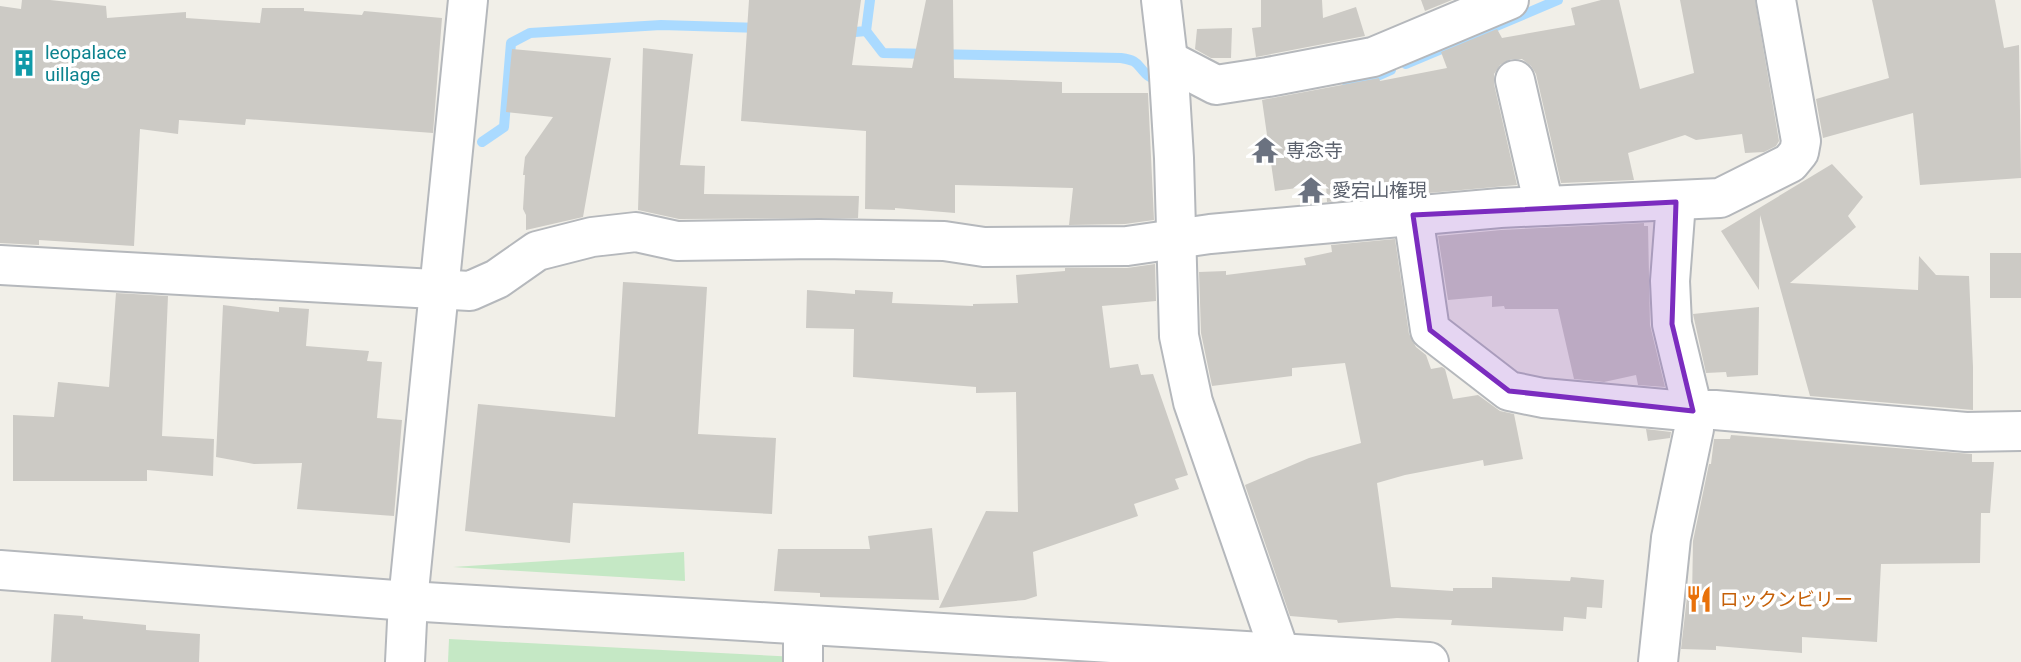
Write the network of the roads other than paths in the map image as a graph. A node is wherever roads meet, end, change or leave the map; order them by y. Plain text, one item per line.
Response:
1 (468, 0) edge
2 (1161, 0) edge
3 (1509, 0) edge
4 (1776, 0) edge
5 (1168, 60) junction
6 (1515, 80) dead end
7 (1676, 202) junction
8 (1544, 206) junction
9 (1413, 215) junction
10 (1176, 240) junction
11 (0, 265) edge
12 (439, 289) junction
13 (1693, 411) junction
14 (2021, 431) edge
15 (0, 570) edge
16 (408, 601) junction
17 (803, 644) edge
18 (1040, 650) edge
19 (1280, 653) junction
20 (405, 662) edge
21 (1429, 662) edge
22 (1658, 662) edge

1 - 12 street
2 - 5 street
3 - 5 street
4 - 7 street
5 - 10 street
6 - 8 street
7 - 8 street
7 - 13 street
8 - 9 street
9 - 10 street
9 - 13 street
10 - 12 street
10 - 19 street
11 - 12 street
12 - 16 street
13 - 14 street
13 - 22 street
15 - 16 street
16 - 17 street
16 - 20 street
17 - 18 street
18 - 19 street
19 - 21 street

